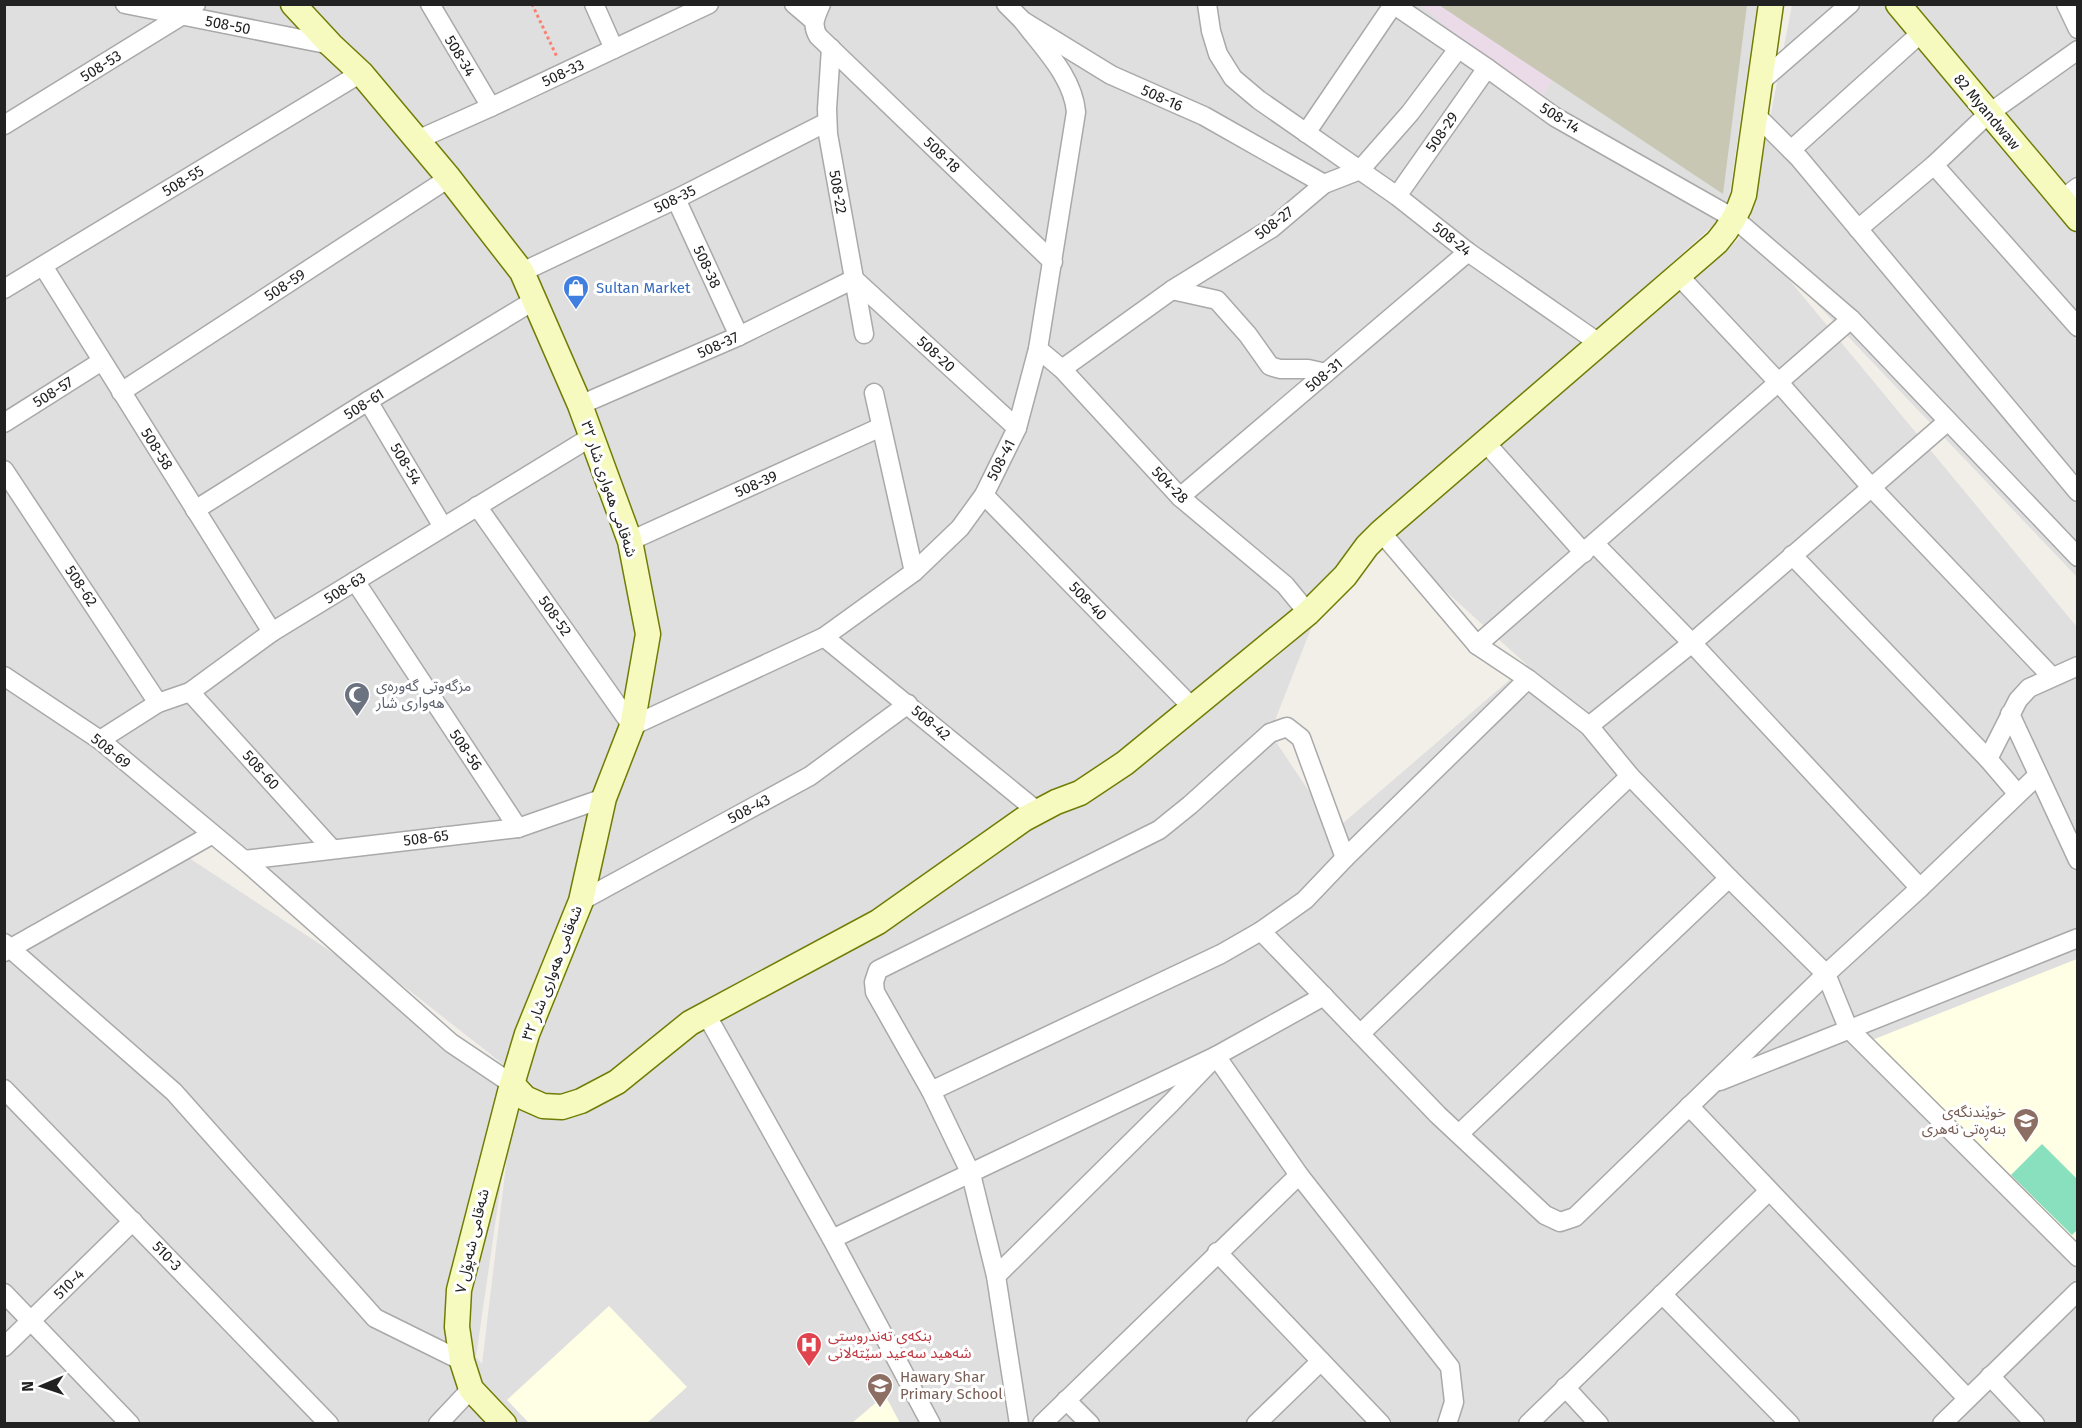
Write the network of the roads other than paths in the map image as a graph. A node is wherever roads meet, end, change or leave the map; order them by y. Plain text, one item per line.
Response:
1 (125, 4) edge
2 (195, 4) edge
3 (293, 4) edge
4 (430, 4) edge
5 (594, 4) edge
6 (709, 4) edge
7 (794, 4) edge
8 (1006, 4) edge
9 (1207, 4) edge
10 (1771, 4) edge
11 (1850, 4) edge
12 (1898, 4) edge
13 (2066, 4) edge
14 (1393, 5) edge
15 (818, 13) edge
16 (181, 16) junction
17 (1023, 21) junction
18 (2078, 29) edge
19 (1921, 33) junction
20 (331, 45) junction
21 (831, 48) junction
22 (614, 49) junction
23 (1458, 49) junction
24 (2078, 50) edge
25 (1487, 68) junction
26 (361, 73) junction
27 (1761, 84) junction
28 (491, 107) junction
29 (1988, 114) junction
30 (1756, 115) junction
31 (827, 122) junction
32 (4, 125) edge
33 (1306, 132) junction
34 (417, 140) junction
35 (1791, 150) junction
36 (1934, 165) junction
37 (1360, 170) junction
38 (449, 178) junction
39 (1324, 184) junction
40 (2069, 193) edge
41 (1397, 196) junction
42 (676, 199) junction
43 (1735, 219) junction
44 (2078, 219) edge
45 (1858, 229) junction
46 (1468, 252) junction
47 (1053, 262) junction
48 (43, 266) junction
49 (522, 272) junction
50 (1678, 275) junction
51 (854, 279) junction
52 (4, 289) edge
53 (1172, 290) junction
54 (535, 300) junction
55 (1851, 319) junction
56 (2078, 327) edge
57 (864, 334) dead end
58 (739, 336) junction
59 (1599, 343) junction
60 (1038, 349) junction
61 (102, 361) junction
62 (1062, 369) junction
63 (1326, 373) junction
64 (1780, 384) junction
65 (121, 392) junction
66 (873, 393) dead end
67 (368, 401) junction
68 (580, 405) junction
69 (1948, 421) junction
70 (4, 423) edge
71 (881, 427) junction
72 (1017, 428) junction
73 (591, 437) junction
74 (1485, 442) junction
75 (4, 470) edge
76 (1871, 487) junction
77 (2078, 492) edge
78 (984, 495) junction
79 (1180, 497) junction
80 (477, 506) junction
81 (195, 510) junction
82 (443, 527) junction
83 (1381, 532) junction
84 (630, 541) junction
85 (1589, 548) junction
86 (1792, 555) junction
87 (2078, 557) edge
88 (914, 573) junction
89 (355, 581) junction
90 (1308, 614) junction
91 (272, 632) junction
92 (824, 637) junction
93 (1692, 643) junction
94 (1478, 645) junction
95 (2078, 666) edge
96 (4, 676) edge
97 (2052, 677) junction
98 (1528, 679) junction
99 (190, 692) junction
100 (158, 703) junction
101 (908, 704) junction
102 (1193, 708) junction
103 (2010, 714) junction
104 (632, 726) junction
105 (1589, 726) junction
106 (100, 740) junction
107 (1988, 759) junction
108 (2038, 775) junction
109 (1630, 776) junction
110 (2017, 794) junction
111 (604, 798) junction
112 (1037, 811) junction
113 (518, 828) junction
114 (211, 835) junction
115 (332, 849) junction
116 (1345, 858) junction
117 (244, 860) junction
118 (2078, 860) edge
119 (1729, 878) junction
120 (1920, 888) junction
121 (580, 901) junction
122 (1261, 931) junction
123 (2078, 938) edge
124 (7, 948) edge
125 (1826, 974) junction
126 (1324, 996) junction
127 (706, 1014) junction
128 (1848, 1028) junction
129 (1360, 1034) junction
130 (1216, 1056) junction
131 (512, 1084) junction
132 (1711, 1085) junction
133 (4, 1089) edge
134 (931, 1091) junction
135 (1689, 1106) junction
136 (1460, 1133) junction
137 (970, 1174) junction
138 (1299, 1175) junction
139 (1769, 1191) junction
140 (133, 1221) junction
141 (832, 1239) junction
142 (1217, 1252) junction
143 (2078, 1257) edge
144 (996, 1276) junction
145 (2078, 1291) edge
146 (4, 1293) edge
147 (1662, 1294) junction
148 (32, 1320) junction
149 (4, 1347) edge
150 (462, 1360) junction
151 (1321, 1361) junction
152 (1990, 1376) junction
153 (1565, 1387) junction
154 (471, 1389) junction
155 (1967, 1398) junction
156 (1066, 1400) junction
157 (130, 1424) edge
158 (329, 1424) edge
159 (438, 1424) edge
160 (504, 1424) edge
161 (931, 1424) edge
162 (1019, 1424) edge
163 (1042, 1424) edge
164 (1090, 1424) edge
165 (1256, 1424) edge
166 (1382, 1424) edge
167 (1447, 1424) edge
168 (1528, 1424) edge
169 (1599, 1424) edge
170 (1790, 1424) edge
171 (1942, 1424) edge
172 (2036, 1424) edge

1 - 16 street, 508-50
2 - 16 street, 508-53
3 - 20 street, شەقامی هەواری شار ٣٢
4 - 28 street, 508-34
5 - 22 street
6 - 22 street, 508-33
7 - 15 street, 508-18
8 - 17 street, 508-16
9 - 33 street, 508-24
10 - 27 street
11 - 27 street
12 - 19 street, 82 Myandwaw
13 - 18 street
14 - 23 street, 508-14
14 - 33 street
15 - 21 street, 508-18
16 - 20 street, 508-50
16 - 32 street, 508-53
17 - 39 street, 508-16
17 - 47 street, 508-41
19 - 29 street, 82 Myandwaw
19 - 35 street
20 - 26 street, شەقامی هەواری شار ٣٢
21 - 31 street, 508-22
21 - 47 street, 508-18
22 - 28 street, 508-33
23 - 25 street, 508-14
23 - 37 street, 508-27
24 - 29 street
25 - 41 street, 508-29
25 - 43 street, 508-14
26 - 34 street, شەقامی هەواری شار ٣٢
26 - 48 street, 508-55
27 - 30 street
28 - 34 street, 508-33
29 - 36 street
29 - 40 street, 82 Myandwaw
30 - 35 street
30 - 43 street
31 - 42 street, 508-35
31 - 51 street, 508-22
33 - 37 street, 508-24
34 - 38 street, شەقامی هەواری شار ٣٢
35 - 45 street
36 - 45 street
36 - 56 street
37 - 39 street, 508-27
37 - 41 street, 508-24
38 - 49 street, شەقامی هەواری شار ٣٢
38 - 65 street, 508-59
39 - 53 street, 508-27
40 - 44 street, 82 Myandwaw
41 - 46 street, 508-24
42 - 49 street, 508-35
42 - 58 street, 508-38
43 - 50 street
43 - 55 street, 508-14
45 - 77 street
46 - 59 street, 508-24
46 - 63 street, 508-31
47 - 60 street, 508-41
48 - 52 street, 508-55
48 - 61 street, 508-58
49 - 54 street, شەقامی هەواری شار ٣٢
50 - 59 street
50 - 64 street
51 - 57 street, 508-22
51 - 58 street, 508-37
51 - 72 street, 508-20
53 - 62 street, 508-27
53 - 63 street
54 - 67 street, 508-61
54 - 68 street, شەقامی هەواری شار ٣٢
55 - 64 street
55 - 69 street, 508-14
58 - 68 street, 508-37
59 - 74 street
60 - 62 street, 504-28
60 - 72 street, 508-41
61 - 65 street, 508-58
61 - 70 street, 508-57
62 - 79 street, 504-28
63 - 79 street, 508-31
64 - 76 street
64 - 85 street
65 - 81 street, 508-58
66 - 71 street
67 - 81 street, 508-61
67 - 82 street, 508-54
68 - 73 street, شەقامی هەواری شار ٣٢
69 - 76 street
69 - 87 street, 508-14
71 - 84 street, 508-39
71 - 88 street
72 - 78 street, 508-41
73 - 80 street, 508-63
73 - 84 street, شەقامی هەواری شار ٣٢
74 - 83 street
74 - 85 street
75 - 100 street, 508-62
76 - 86 street
76 - 97 street
78 - 88 street, 508-41
78 - 102 street, 508-40
79 - 90 street, 504-28
80 - 82 street, 508-63
80 - 104 street, 508-52
81 - 91 street, 508-58
82 - 89 street, 508-63
83 - 90 street
83 - 94 street
84 - 104 street, شەقامی هەواری شار ٣٢
85 - 93 street
85 - 94 street
86 - 93 street
86 - 107 street
88 - 92 street, 508-41
89 - 91 street, 508-63
89 - 113 street, 508-56
90 - 102 street
91 - 99 street, 508-63
92 - 101 street, 508-42
92 - 104 street, 508-41
93 - 105 street
93 - 120 street
94 - 98 street
95 - 97 street
96 - 106 street, 508-69
97 - 103 street
98 - 105 street
98 - 116 street
99 - 100 street, 508-63
99 - 115 street, 508-60
100 - 106 street, 508-63
101 - 112 street, 508-42
101 - 121 street, 508-43
102 - 112 street
103 - 107 street
103 - 108 street
104 - 111 street, شەقامی هەواری شار ٣٢
105 - 109 street
106 - 114 street, 508-69
107 - 110 street
108 - 110 street
108 - 118 street
109 - 119 street
109 - 129 street
110 - 120 street
111 - 113 street, 508-65
111 - 121 street, شەقامی هەواری شار ٣٢
112 - 127 street
113 - 115 street, 508-65
114 - 117 street, 508-69
114 - 124 street
115 - 117 street, 508-65
116 - 122 street
116 - 134 street
117 - 131 street, 508-69
119 - 125 street
119 - 136 street
120 - 125 street
121 - 131 street, شەقامی هەواری شار ٣٢
122 - 126 street
122 - 134 street
123 - 128 street
124 - 150 street
125 - 128 street
125 - 132 street
126 - 129 street
126 - 130 street
127 - 131 street
127 - 141 street
128 - 132 street
128 - 143 street
129 - 136 street
130 - 137 street
130 - 138 street
130 - 144 street
131 - 150 street, شەقامی شەپۆل ٧
132 - 135 street
133 - 140 street, 510-3
134 - 137 street
135 - 136 street
135 - 139 street
137 - 141 street
137 - 144 street
138 - 142 street
138 - 167 street
139 - 147 street
139 - 155 street
140 - 148 street, 510-4
140 - 158 street, 510-3
141 - 161 street
142 - 151 street
142 - 156 street
144 - 162 street
145 - 152 street
146 - 148 street
147 - 153 street
147 - 170 street
148 - 149 street, 510-4
148 - 157 street
150 - 154 street, شەقامی شەپۆل ٧
151 - 165 street
151 - 166 street
152 - 155 street
152 - 172 street
153 - 168 street
153 - 169 street
154 - 159 street
154 - 160 street, شەقامی شەپۆل ٧
155 - 171 street
156 - 163 street
156 - 164 street

